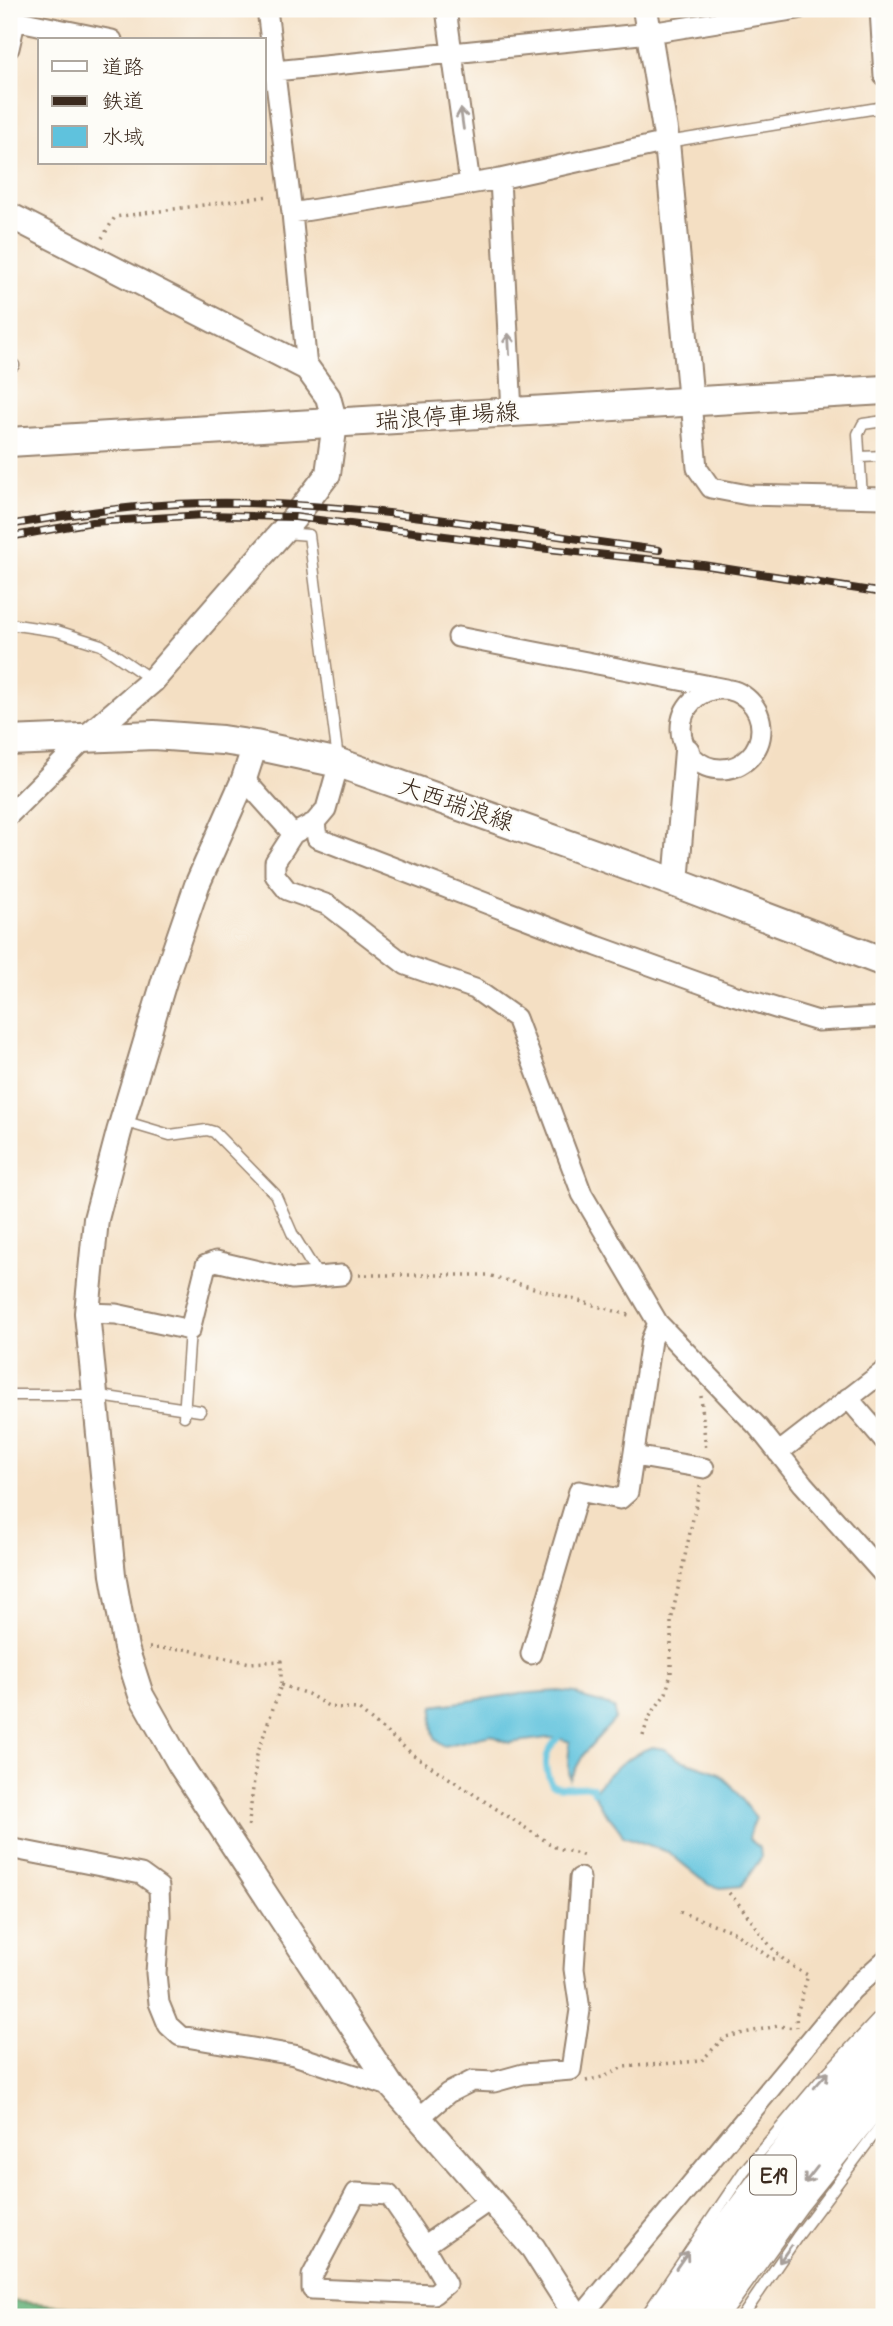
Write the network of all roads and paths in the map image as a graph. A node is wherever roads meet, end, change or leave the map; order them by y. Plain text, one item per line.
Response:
1 (267, 9) edge
2 (446, 9) edge
3 (798, 9) edge
4 (880, 9) edge
5 (13, 17) edge
6 (647, 21) edge
7 (103, 38) edge
8 (9, 48) edge
9 (453, 53) junction
10 (270, 70) edge
11 (884, 76) edge
12 (884, 107) edge
13 (667, 142) junction
14 (500, 180) junction
15 (470, 184) junction
16 (291, 203) junction
17 (9, 215) edge
18 (90, 256) junction
19 (307, 368) junction
20 (884, 390) edge
21 (691, 402) junction
22 (512, 412) junction
23 (884, 421) edge
24 (335, 423) junction
25 (9, 442) edge
26 (884, 456) edge
27 (860, 457) junction
28 (862, 497) junction
29 (884, 498) edge
30 (281, 533) junction
31 (9, 624) edge
32 (458, 637) dead end
33 (152, 681) junction
34 (726, 689) junction
35 (87, 737) junction
36 (9, 741) edge
37 (255, 745) junction
38 (687, 751) junction
39 (339, 763) junction
40 (244, 779) junction
41 (9, 815) edge
42 (315, 822) junction
43 (293, 834) junction
44 (676, 883) junction
45 (884, 962) edge
46 (884, 1017) edge
47 (122, 1121) junction
48 (341, 1275) joint
49 (319, 1277) junction
50 (87, 1314) junction
51 (658, 1323) junction
52 (190, 1330) junction
53 (884, 1371) edge
54 (705, 1373) junction
55 (9, 1395) edge
56 (94, 1395) junction
57 (848, 1398) junction
58 (200, 1411) dead end
59 (184, 1412) junction
60 (884, 1440) edge
61 (778, 1453) junction
62 (634, 1455) junction
63 (704, 1468) junction
64 (884, 1576) edge
65 (126, 1648) junction
66 (531, 1654) dead end
67 (281, 1685) junction
68 (643, 1737) dead end
69 (9, 1848) edge
70 (585, 1856) dead end
71 (244, 1863) junction
72 (580, 1878) dead end
73 (729, 1893) dead end
74 (680, 1912) dead end
75 (780, 1958) junction
76 (884, 1961) edge
77 (884, 2012) edge
78 (802, 2036) junction
79 (884, 2040) edge
80 (571, 2070) junction
81 (884, 2084) edge
82 (392, 2087) junction
83 (420, 2117) junction
84 (884, 2121) edge
85 (490, 2200) junction
86 (424, 2246) junction
87 (579, 2317) edge
88 (645, 2317) edge
89 (671, 2317) edge
90 (707, 2317) edge
91 (742, 2317) edge

1 - 10 street
2 - 9 street
3 - 6 street
4 - 11 street
5 - 7 street
5 - 8 street
6 - 9 street
6 - 13 street
9 - 10 street
15 -> 9 street
10 - 16 street
12 - 13 lane
13 - 14 street
13 - 21 street
14 - 15 street
22 -> 14 street
15 - 16 street
16 - 18 path
16 - 19 street
17 - 18 street
18 - 19 street
19 - 24 street
20 - 21 main road, 瑞浪停車場線
21 - 22 main road, 瑞浪停車場線
21 - 28 street
22 - 24 main road, 瑞浪停車場線
23 - 27 lane
24 - 25 main road, 瑞浪停車場線
24 - 30 street
26 - 27 lane
27 - 28 lane
28 - 29 street
30 - 33 street
30 - 39 lane
31 - 33 lane
32 - 34 street
33 - 35 street
34 - 38 street
34 - 38 street
35 - 36 main road, 大西瑞浪線
35 - 37 main road, 大西瑞浪線
35 - 41 street
37 - 39 main road, 大西瑞浪線
37 - 40 street
38 - 44 street
39 - 42 street
39 - 44 main road, 大西瑞浪線
40 - 43 street
40 - 47 street
42 - 43 street
42 - 46 street
43 - 51 street
44 - 45 main road, 大西瑞浪線
47 - 49 lane
47 - 50 street
48 - 49 street
48 - 51 path
49 - 52 street
50 - 52 street
50 - 56 street
51 - 54 street
51 - 62 street
52 - 59 lane
53 - 57 street
54 - 61 street
54 - 63 path
55 - 56 lane
56 - 59 lane
56 - 65 street
57 - 60 street
57 - 61 street
58 - 59 lane
61 - 64 street
62 - 63 street
62 - 66 street
63 - 68 path
65 - 67 path
65 - 71 street
67 - 70 path
67 - 71 path
69 - 82 street
71 - 82 street
72 - 80 street
73 - 75 path
74 - 75 path
75 - 78 path
76 - 78 street
88 -> 77 lane
78 - 80 path
78 - 87 street
79 - 89 highway, E19
80 - 83 street
81 -> 90 highway, E19
82 - 83 street
83 - 85 street
84 -> 91 lane
85 - 86 street
85 - 87 street
86 - 86 street

